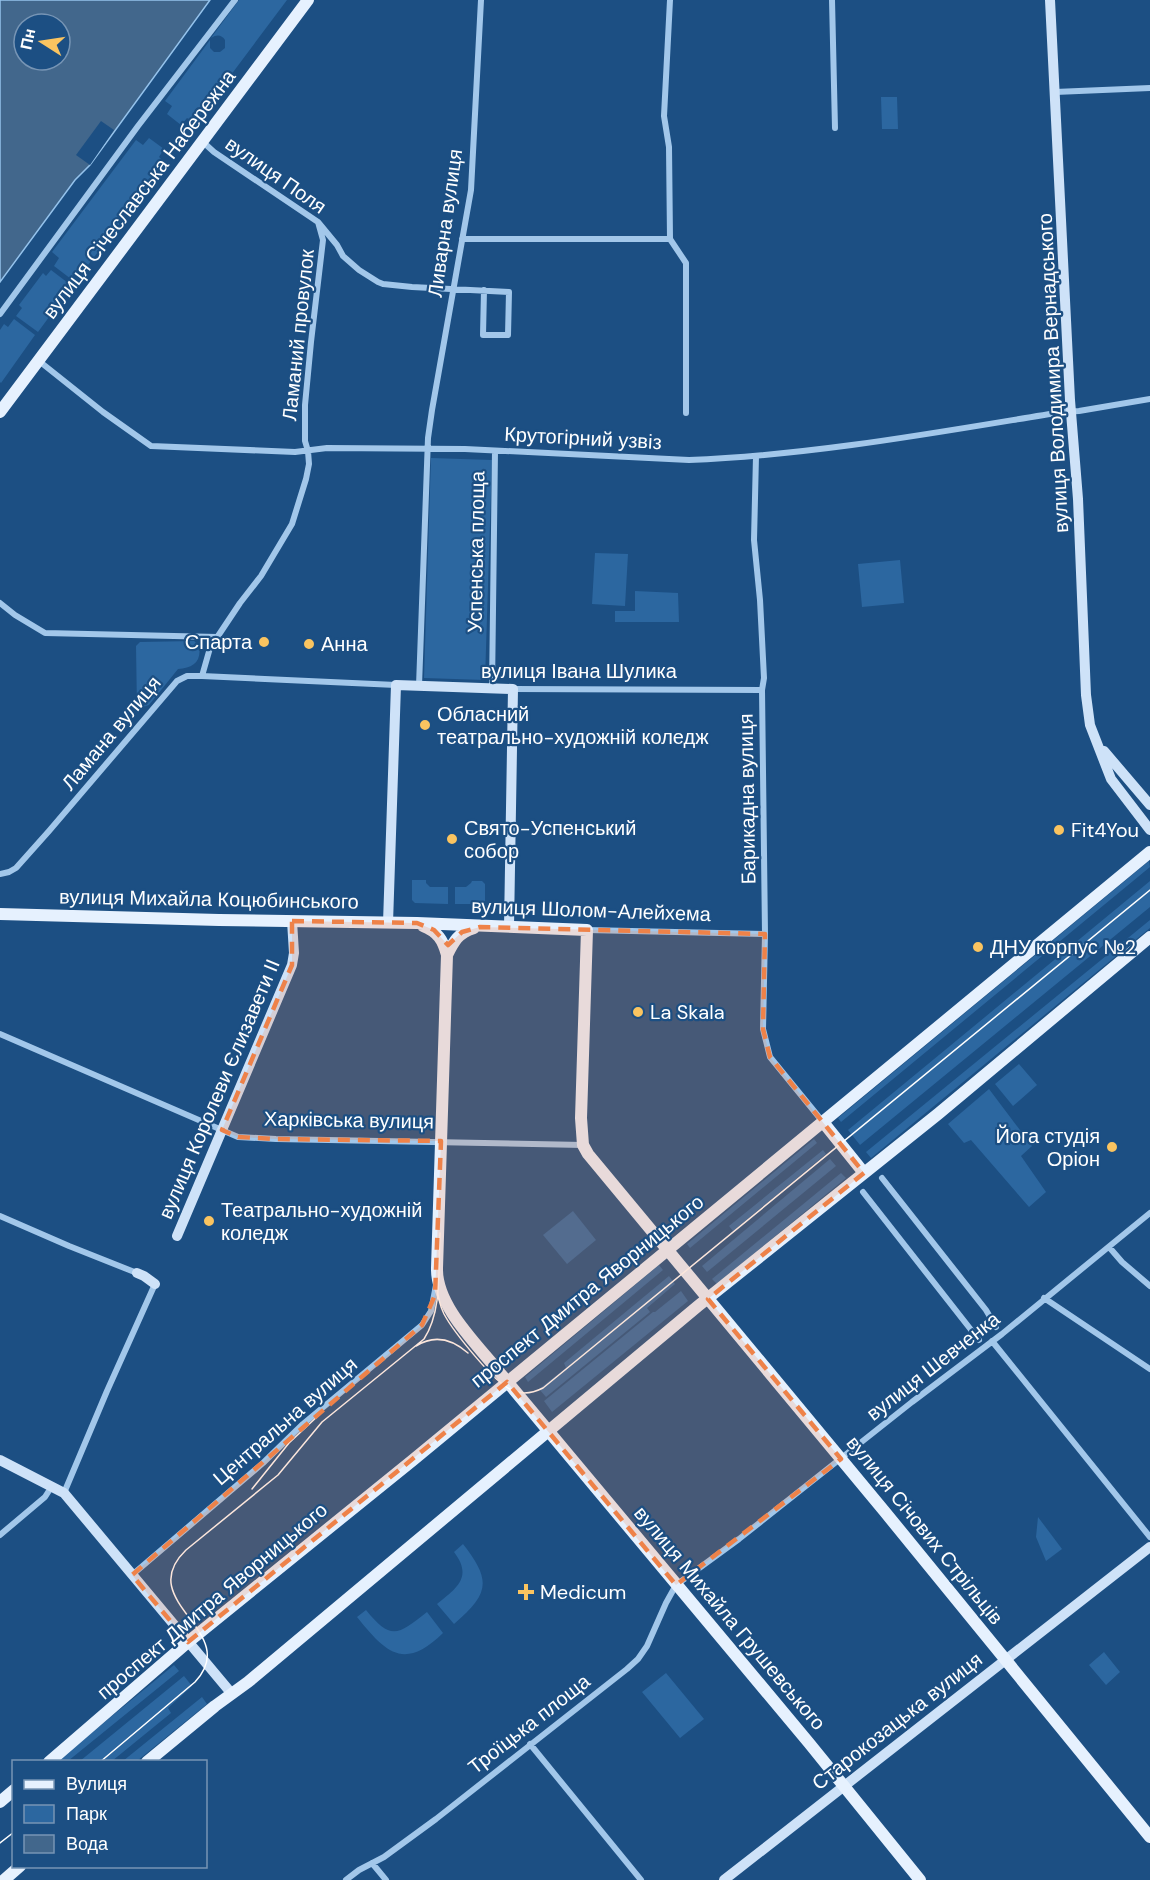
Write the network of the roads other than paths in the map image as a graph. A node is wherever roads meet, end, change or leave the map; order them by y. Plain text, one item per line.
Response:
1 (235, 0) edge
2 (308, 0) edge
3 (481, 0) edge
4 (670, 0) edge
5 (832, 0) edge
6 (1050, 0) edge
7 (1150, 88) edge
8 (1055, 92) junction
9 (835, 128) dead end
10 (203, 142) junction
11 (318, 222) junction
12 (462, 239) junction
13 (670, 239) junction
14 (453, 289) junction
15 (484, 290) junction
16 (0, 314) edge
17 (38, 361) junction
18 (1150, 399) edge
19 (1071, 411) junction
20 (0, 412) edge
21 (686, 413) dead end
22 (427, 449) junction
23 (308, 451) junction
24 (495, 451) junction
25 (756, 456) junction
26 (0, 603) edge
27 (217, 637) junction
28 (202, 676) junction
29 (396, 685) junction
30 (419, 686) junction
31 (492, 689) junction
32 (513, 689) junction
33 (762, 690) junction
34 (1096, 742) junction
35 (1150, 805) edge
36 (1150, 830) edge
37 (1150, 852) edge
38 (0, 874) edge
39 (0, 914) edge
40 (292, 921) junction
41 (387, 923) junction
42 (417, 923) junction
43 (480, 927) junction
44 (509, 927) junction
45 (587, 930) junction
46 (765, 934) junction
47 (1150, 937) edge
48 (447, 955) junction
49 (0, 1034) edge
50 (823, 1122) junction
51 (222, 1130) junction
52 (441, 1141) junction
53 (583, 1145) junction
54 (864, 1173) junction
55 (882, 1178) dead end
56 (863, 1192) dead end
57 (1150, 1214) edge
58 (0, 1216) edge
59 (177, 1236) dead end
60 (1109, 1247) junction
61 (667, 1250) junction
62 (137, 1273) joint
63 (437, 1278) junction
64 (155, 1284) joint
65 (1150, 1286) edge
66 (708, 1298) junction
67 (1044, 1298) junction
68 (996, 1327) dead end
69 (979, 1341) dead end
70 (992, 1341) junction
71 (1150, 1369) edge
72 (507, 1382) junction
73 (548, 1431) junction
74 (841, 1459) junction
75 (0, 1460) edge
76 (52, 1486) junction
77 (64, 1493) junction
78 (0, 1535) edge
79 (1150, 1537) edge
80 (1150, 1546) edge
81 (132, 1575) junction
82 (676, 1585) junction
83 (188, 1642) junction
84 (1005, 1659) junction
85 (232, 1694) junction
86 (530, 1744) junction
87 (50, 1760) edge
88 (148, 1760) edge
89 (844, 1786) junction
90 (12, 1793) edge
91 (0, 1802) edge
92 (1150, 1837) edge
93 (372, 1863) junction
94 (18, 1868) edge
95 (4, 1880) edge
96 (346, 1880) edge
97 (386, 1880) edge
98 (641, 1880) edge
99 (724, 1880) edge
100 (920, 1880) edge

1 - 16 street
2 - 10 main road, вулиця Січеславська Набережна
3 - 12 street, Ливарна вулиця
4 - 13 street
5 - 9 street
6 - 8 street, вулиця Володимира Вернадського
7 - 8 street
8 - 19 street, вулиця Володимира Вернадського
10 - 11 street, вулиця Поля
10 - 17 main road, вулиця Січеславська Набережна
11 - 14 street, вулиця Поля
11 - 23 street, Ламаний провулок
12 - 13 street
12 - 14 street, Ливарна вулиця
13 - 21 street
14 - 15 street, вулиця Поля
14 - 22 street, Ливарна вулиця
15 - 15 street, вулиця Поля
17 - 20 main road, вулиця Січеславська Набережна
17 - 23 street, Крутогірний узвіз
18 - 19 street, Крутогірний узвіз
19 - 25 street, Крутогірний узвіз
19 - 34 street, вулиця Володимира Вернадського
22 - 23 street, Крутогірний узвіз
22 - 24 street, Крутогірний узвіз
22 - 30 street
23 - 27 street
24 - 25 street, Крутогірний узвіз
24 - 31 street, Успенська площа
25 - 33 street, Барикадна вулиця
26 - 27 street
27 - 28 street
28 - 29 street, Ламана вулиця
28 - 38 street, Ламана вулиця
29 - 30 street, вулиця Івана Шулика
29 - 41 street
30 - 31 street, вулиця Івана Шулика
31 - 32 street, вулиця Івана Шулика
32 - 33 street, вулиця Івана Шулика
32 - 44 street
33 - 46 street, Барикадна вулиця
34 - 35 street, вулиця Володимира Вернадського
34 - 36 street, вулиця Володимира Вернадського
37 - 50 main road, проспект Дмитра Яворницького
39 - 40 main road, вулиця Михайла Коцюбинського
40 - 41 main road, вулиця Михайла Коцюбинського
40 - 51 street, вулиця Королеви Єлизавети ІІ
41 - 42 main road, вулиця Михайла Коцюбинського
42 - 43 main road, вулиця Шолом-Алейхема
42 - 48 main road
43 - 44 main road, вулиця Шолом-Алейхема
43 - 48 main road
44 - 45 main road, вулиця Шолом-Алейхема
45 - 46 street, вулиця Шолом-Алейхема
45 - 53 main road
46 - 50 street, Барикадна вулиця
47 - 54 main road
48 - 52 main road
49 - 51 street, Харківська вулиця
50 - 54 main road
50 - 61 main road, проспект Дмитра Яворницького
51 - 52 street, Харківська вулиця
51 - 59 street, вулиця Королеви Єлизавети ІІ
52 - 53 street, Харківська вулиця
52 - 63 main road
53 - 61 main road
54 - 66 main road
55 - 68 street
56 - 69 street
57 - 60 street, вулиця Шевченка
58 - 62 street
60 - 65 street
60 - 67 street, вулиця Шевченка
61 - 66 main road, вулиця Січових Стрільців
61 - 72 main road, проспект Дмитра Яворницького
62 - 64 street
63 - 72 main road, вулиця Михайла Грушевського
63 - 81 street, Центральна вулиця
64 - 77 street
66 - 73 main road
66 - 74 main road, вулиця Січових Стрільців
67 - 70 street, вулиця Шевченка
67 - 71 street
70 - 74 street, вулиця Шевченка
70 - 79 street
72 - 73 main road, вулиця Михайла Грушевського
72 - 83 main road, проспект Дмитра Яворницького
73 - 82 main road, вулиця Михайла Грушевського
73 - 85 main road
74 - 82 street, вулиця Шевченка
74 - 84 main road, вулиця Січових Стрільців
75 - 76 street
76 - 77 street
76 - 78 street
77 - 81 street
80 - 84 street, Старокозацька вулиця
81 - 83 street
82 - 86 street, Троїцька площа
82 - 89 main road, вулиця Михайла Грушевського
83 - 85 street
83 - 87 main road, проспект Дмитра Яворницького
84 - 89 street, Старокозацька вулиця
84 - 92 main road, вулиця Січових Стрільців
85 - 88 main road
86 - 93 street, Троїцька площа
86 - 98 street
89 - 99 street, Старокозацька вулиця
89 - 100 main road, вулиця Михайла Грушевського
90 - 91 main road
93 - 96 street, Троїцька площа
93 - 97 street
94 - 95 main road

